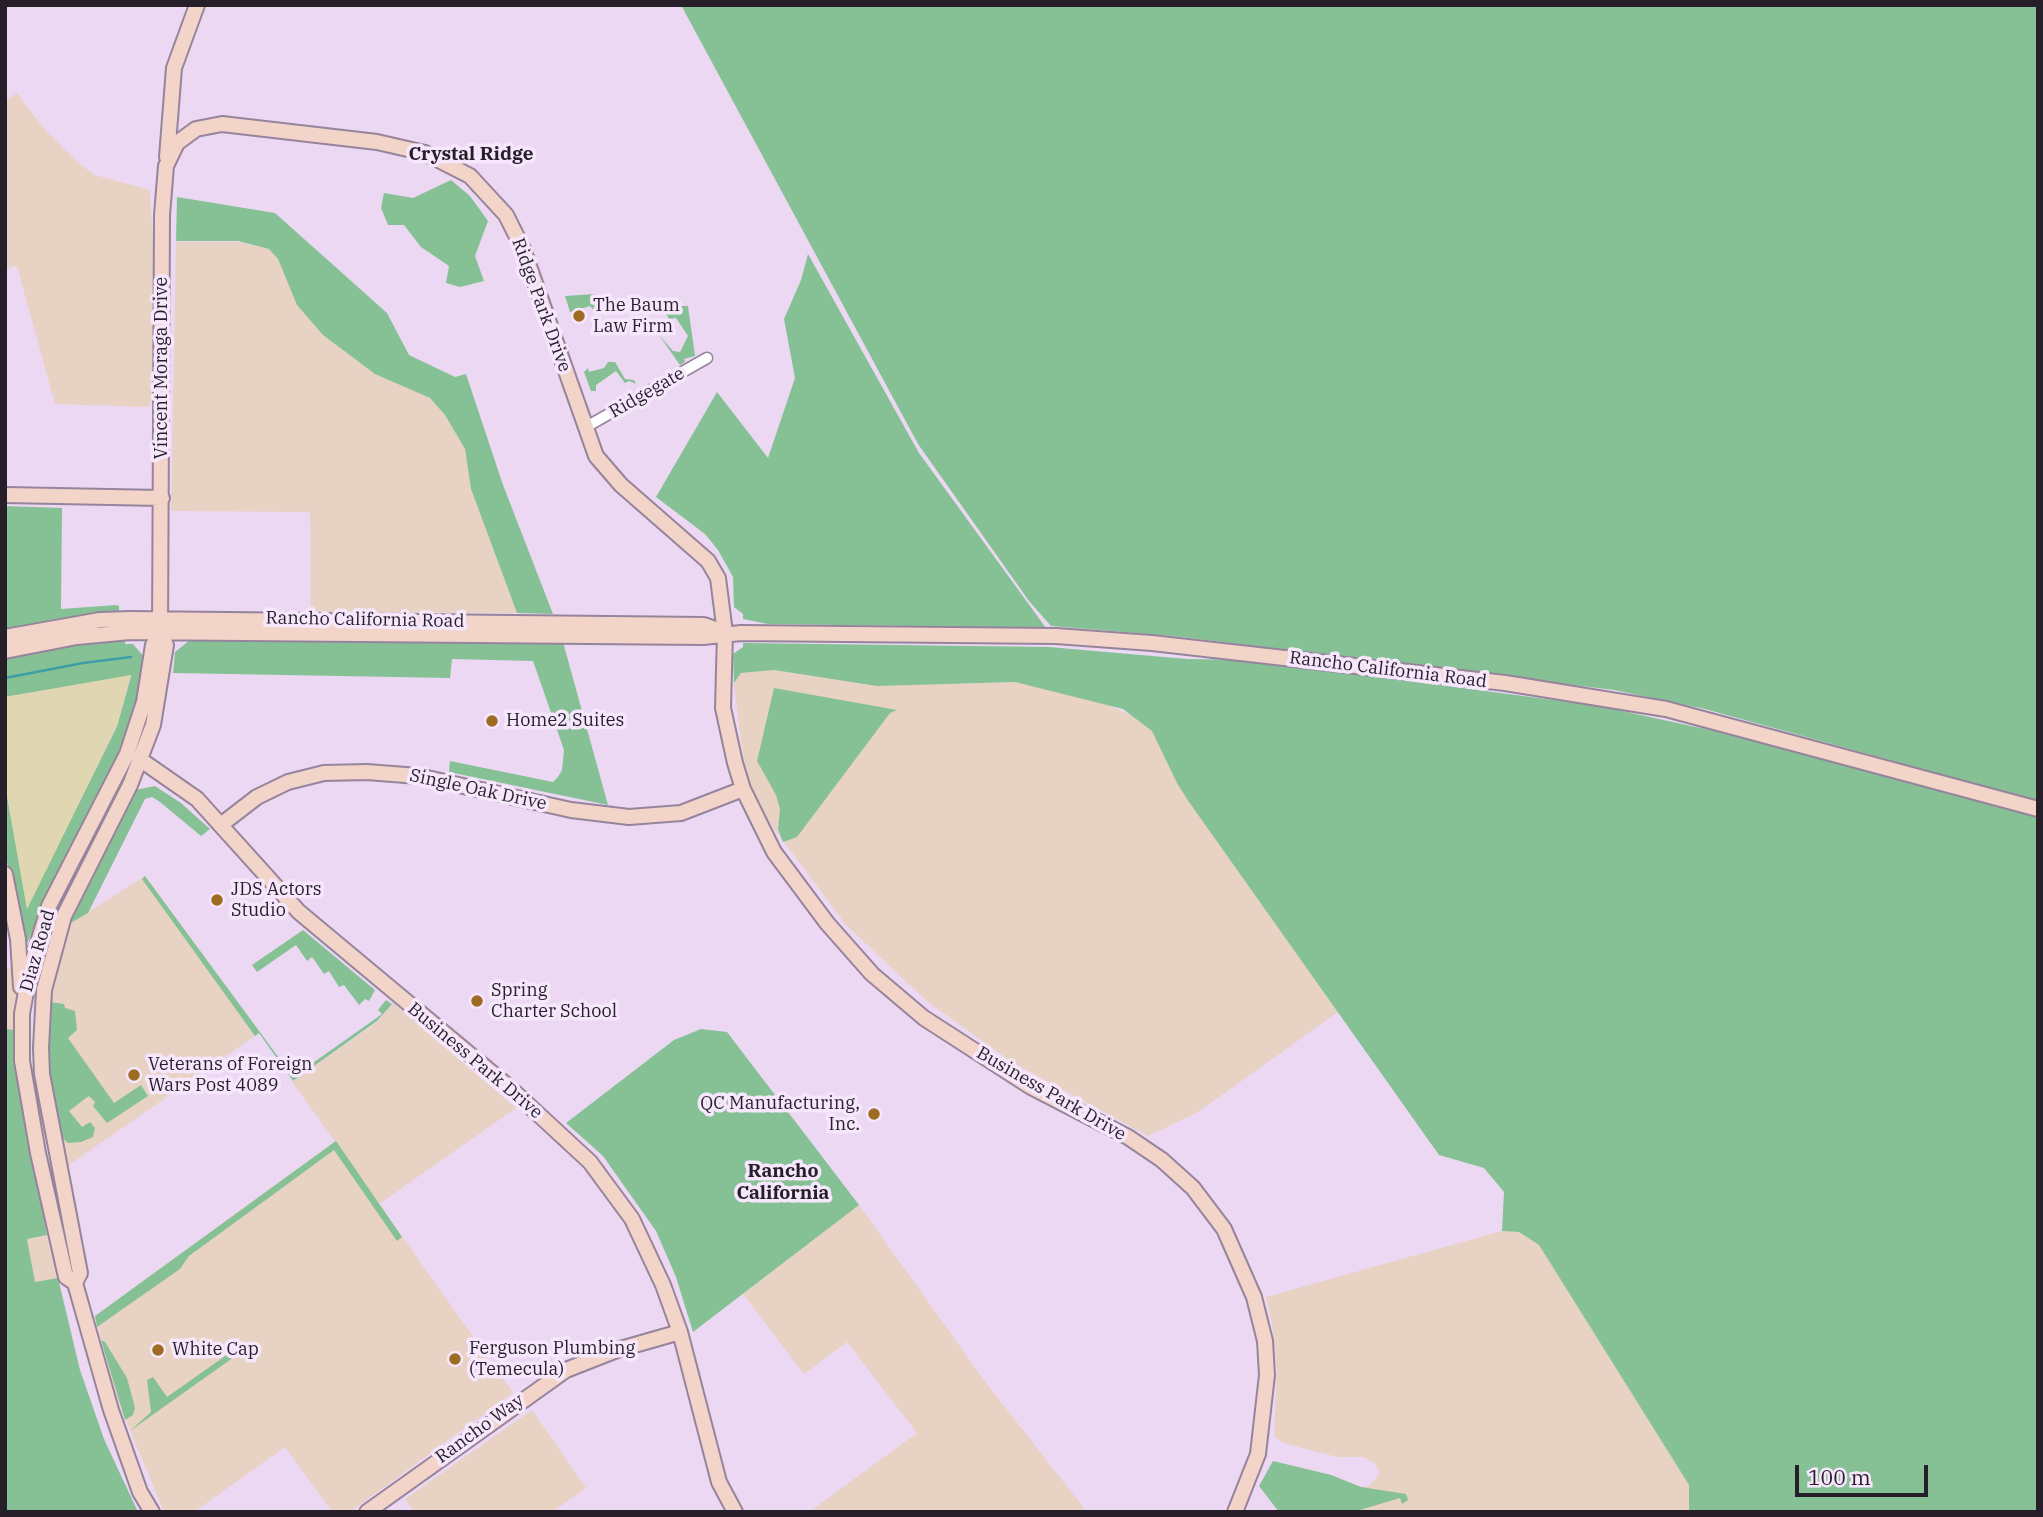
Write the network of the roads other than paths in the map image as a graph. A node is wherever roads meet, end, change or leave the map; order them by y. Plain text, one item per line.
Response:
1 (197, 5) edge
2 (196, 129) joint
3 (166, 166) junction
4 (707, 358) dead end
5 (586, 427) junction
6 (5, 495) edge
7 (162, 498) junction
8 (160, 626) junction
9 (725, 633) junction
10 (5, 637) edge
11 (5, 651) edge
12 (141, 761) junction
13 (743, 789) junction
14 (2038, 809) edge
15 (222, 824) junction
16 (5, 874) edge
17 (22, 1014) junction
18 (75, 1283) junction
19 (680, 1332) junction
20 (152, 1512) edge
21 (367, 1512) edge
22 (735, 1512) edge
23 (1235, 1512) edge

1 - 3 street
2 - 3 street, Vincent Moraga Drive
2 - 5 street, Ridge Park Drive
3 - 7 street, Vincent Moraga Drive
4 - 5 street, Ridgegate
5 - 9 street, Ridge Park Drive
6 - 7 street
7 - 8 street, Vincent Moraga Drive
8 - 9 street, Rancho California Road
8 - 10 street, Rancho California Road
8 - 11 street, Rancho California Road
8 - 12 street, Diaz Road
8 - 17 street, Diaz Road
9 - 13 street, Business Park Drive
9 - 14 street, Rancho California Road
12 - 15 street, Business Park Drive
12 - 18 street, Diaz Road
13 - 15 street, Single Oak Drive
13 - 23 street, Business Park Drive
15 - 19 street, Business Park Drive
16 - 17 street
17 - 18 street, Diaz Road
18 - 20 street, Diaz Road
19 - 21 street, Rancho Way
19 - 22 street, Business Park Drive

